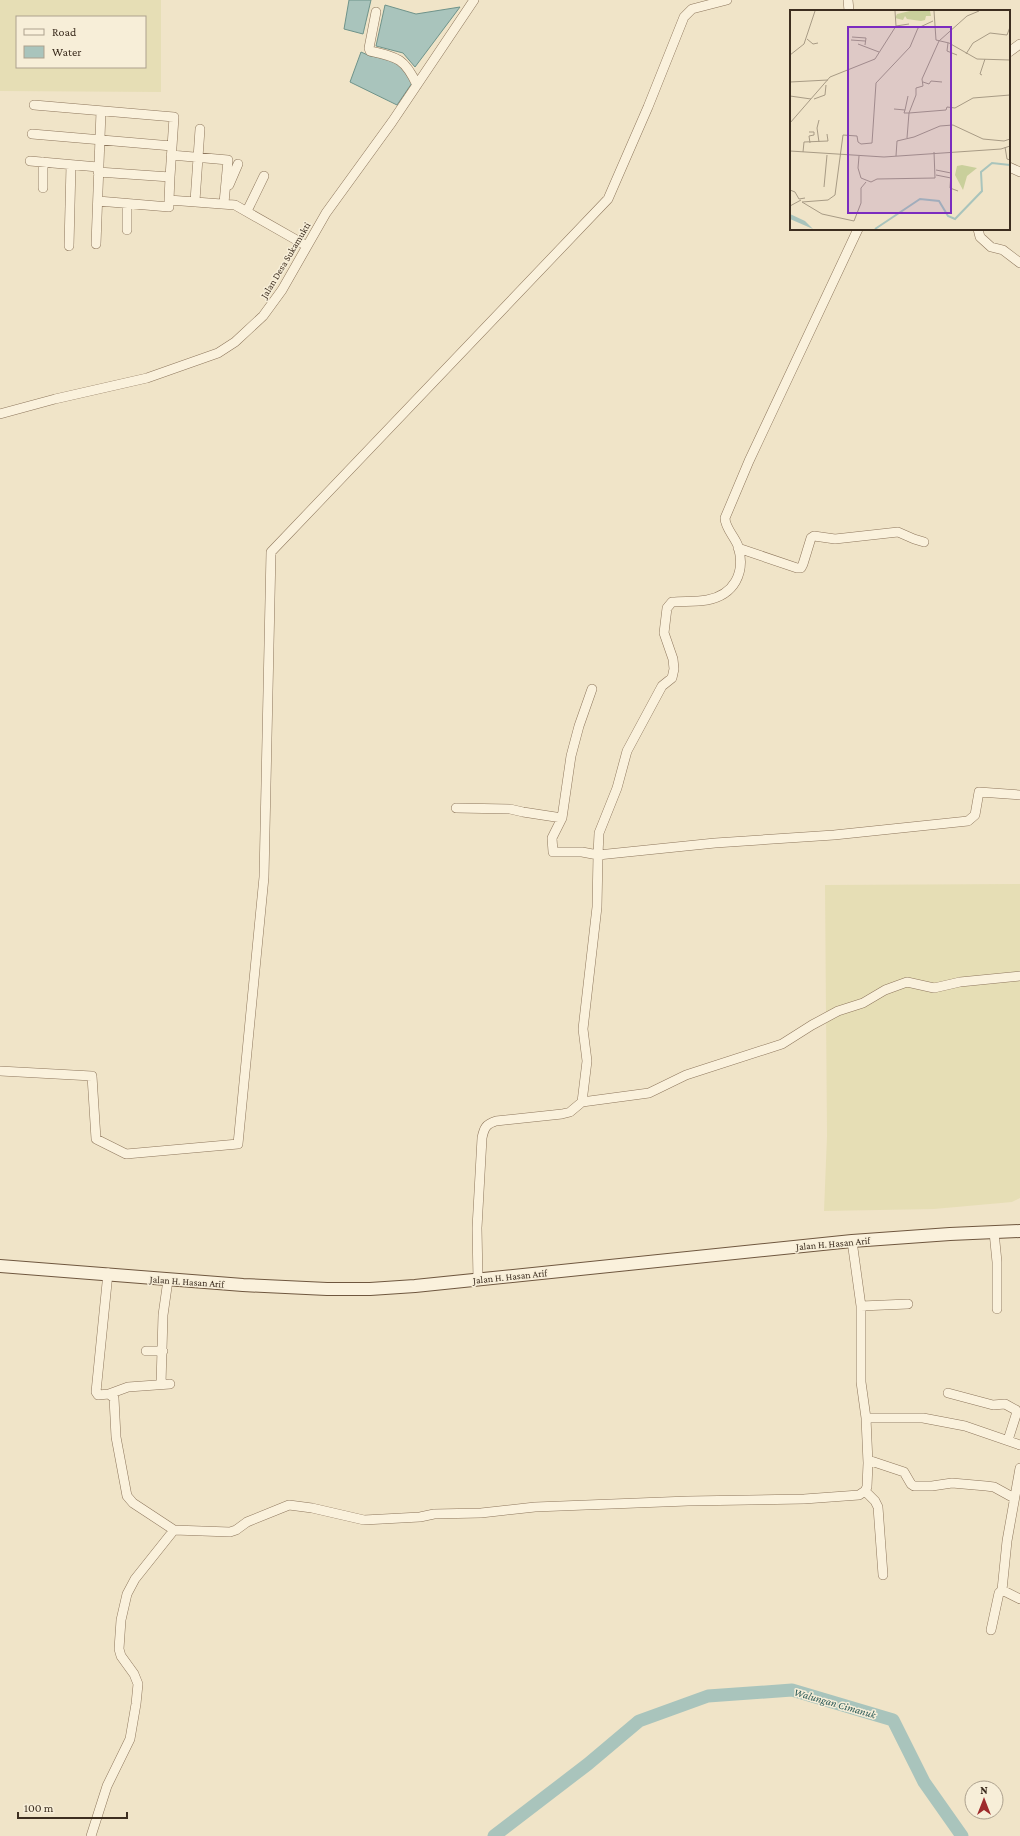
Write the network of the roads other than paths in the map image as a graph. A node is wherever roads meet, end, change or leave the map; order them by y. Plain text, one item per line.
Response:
1 (474, 0) edge
2 (727, 0) edge
3 (848, 0) edge
4 (849, 10) edge
5 (376, 12) dead end
6 (1020, 44) edge
7 (1010, 51) edge
8 (418, 85) junction
9 (34, 105) dead end
10 (101, 111) junction
11 (200, 129) dead end
12 (32, 134) dead end
13 (99, 139) junction
14 (172, 146) junction
15 (171, 155) junction
16 (197, 158) junction
17 (30, 161) dead end
18 (43, 162) junction
19 (238, 164) dead end
20 (71, 165) junction
21 (1010, 167) edge
22 (98, 169) junction
23 (1020, 172) edge
24 (264, 176) dead end
25 (170, 177) junction
26 (43, 188) dead end
27 (225, 194) junction
28 (169, 200) junction
29 (98, 201) junction
30 (195, 201) junction
31 (224, 203) junction
32 (127, 204) junction
33 (247, 211) junction
34 (127, 230) dead end
35 (858, 230) edge
36 (978, 230) edge
37 (96, 244) dead end
38 (69, 246) dead end
39 (307, 246) junction
40 (1020, 263) edge
41 (0, 414) edge
42 (924, 542) dead end
43 (738, 548) junction
44 (592, 689) dead end
45 (1020, 795) edge
46 (456, 808) dead end
47 (562, 818) junction
48 (598, 855) junction
49 (1020, 976) edge
50 (0, 1071) edge
51 (582, 1102) junction
52 (1020, 1231) edge
53 (994, 1232) junction
54 (852, 1241) junction
55 (0, 1266) edge
56 (108, 1273) junction
57 (168, 1280) junction
58 (478, 1280) junction
59 (908, 1304) dead end
60 (861, 1306) junction
61 (997, 1309) dead end
62 (146, 1351) dead end
63 (163, 1351) junction
64 (948, 1393) dead end
65 (109, 1394) junction
66 (866, 1418) junction
67 (1008, 1440) junction
68 (1020, 1445) edge
69 (868, 1460) junction
70 (1020, 1468) edge
71 (865, 1491) junction
72 (1014, 1498) junction
73 (174, 1530) junction
74 (883, 1575) dead end
75 (1002, 1590) junction
76 (1020, 1599) edge
77 (991, 1630) dead end
78 (91, 1836) edge

1 - 8 street, Jalan Desa Sukamukti
2 - 50 street
3 - 4 street
5 - 8 street
6 - 7 street
8 - 39 street, Jalan Desa Sukamukti
9 - 10 street
10 - 13 street
10 - 14 street
11 - 16 street
12 - 13 street
13 - 14 street
13 - 22 street
14 - 15 street
15 - 16 street
15 - 25 street
16 - 27 street
16 - 30 street
17 - 18 street
18 - 20 street
18 - 26 street
19 - 27 street
20 - 22 street
20 - 38 street
21 - 23 street
22 - 25 street
22 - 29 street
24 - 33 street
25 - 28 street
27 - 31 street
28 - 30 street
28 - 32 street
29 - 32 street
29 - 37 street
30 - 31 street
31 - 33 street
32 - 34 street
33 - 39 street
35 - 43 street
36 - 40 street
39 - 41 street, Jalan Desa Sukamukti
42 - 43 street
43 - 48 street
44 - 47 street
45 - 48 street
46 - 47 street
47 - 48 street
48 - 51 street
49 - 51 street
51 - 58 street
52 - 53 main road, Jalan H. Hasan Arif
53 - 54 main road, Jalan H. Hasan Arif
53 - 61 street
54 - 58 main road, Jalan H. Hasan Arif
54 - 60 street
55 - 56 main road, Jalan H. Hasan Arif
56 - 57 main road, Jalan H. Hasan Arif
56 - 65 street
57 - 58 main road, Jalan H. Hasan Arif
57 - 63 street
59 - 60 street
60 - 66 street
62 - 63 street
63 - 65 street
64 - 67 street
65 - 73 street
66 - 67 street
66 - 69 street
67 - 68 street
69 - 71 street
69 - 72 street
70 - 72 street
71 - 73 street
71 - 74 street
72 - 75 street
73 - 78 street
75 - 76 street
75 - 77 street

